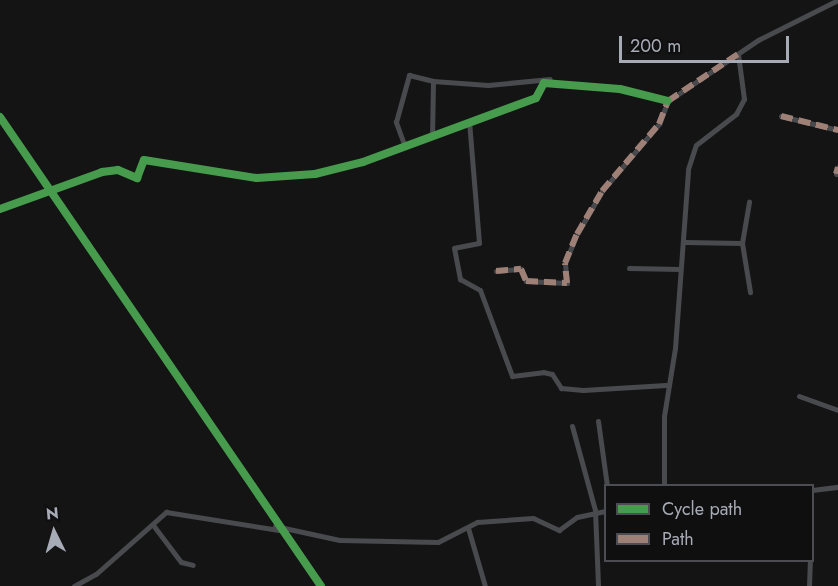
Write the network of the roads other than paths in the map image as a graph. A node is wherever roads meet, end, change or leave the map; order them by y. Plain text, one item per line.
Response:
1 (838, 0) edge
2 (738, 54) junction
3 (433, 81) junction
4 (552, 82) junction
5 (668, 101) junction
6 (781, 116) dead end
7 (0, 117) edge
8 (469, 121) junction
9 (838, 130) edge
10 (432, 136) junction
11 (405, 147) junction
12 (838, 167) edge
13 (836, 174) dead end
14 (47, 189) junction
15 (748, 202) dead end
16 (0, 209) edge
17 (684, 242) junction
18 (742, 243) junction
19 (629, 268) dead end
20 (680, 269) junction
21 (495, 271) dead end
22 (750, 292) dead end
23 (666, 385) junction
24 (799, 396) dead end
25 (838, 410) edge
26 (598, 421) dead end
27 (572, 426) dead end
28 (607, 484) edge
29 (663, 484) edge
30 (838, 487) edge
31 (814, 490) edge
32 (595, 510) junction
33 (604, 511) edge
34 (153, 525) junction
35 (277, 528) junction
36 (468, 528) junction
37 (810, 562) edge
38 (193, 565) dead end
39 (74, 586) edge
40 (321, 586) edge
41 (485, 586) edge
42 (598, 586) edge
43 (809, 586) edge

1 - 2 street
2 - 5 street
2 - 17 street
3 - 4 street
3 - 10 street
3 - 11 street
4 - 5 street
4 - 8 street
5 - 21 street
6 - 9 street
7 - 14 street
8 - 10 street
8 - 23 street
10 - 11 street
11 - 14 street
12 - 13 street
14 - 16 street
14 - 35 street
15 - 18 street
17 - 18 street
17 - 20 street
18 - 22 street
19 - 20 street
20 - 23 street
23 - 29 street
24 - 25 street
26 - 28 street
27 - 32 street
30 - 31 street
32 - 33 street
32 - 36 street
32 - 42 street
34 - 35 street
34 - 38 street
34 - 39 street
35 - 36 street
35 - 40 street
36 - 41 street
37 - 43 street

